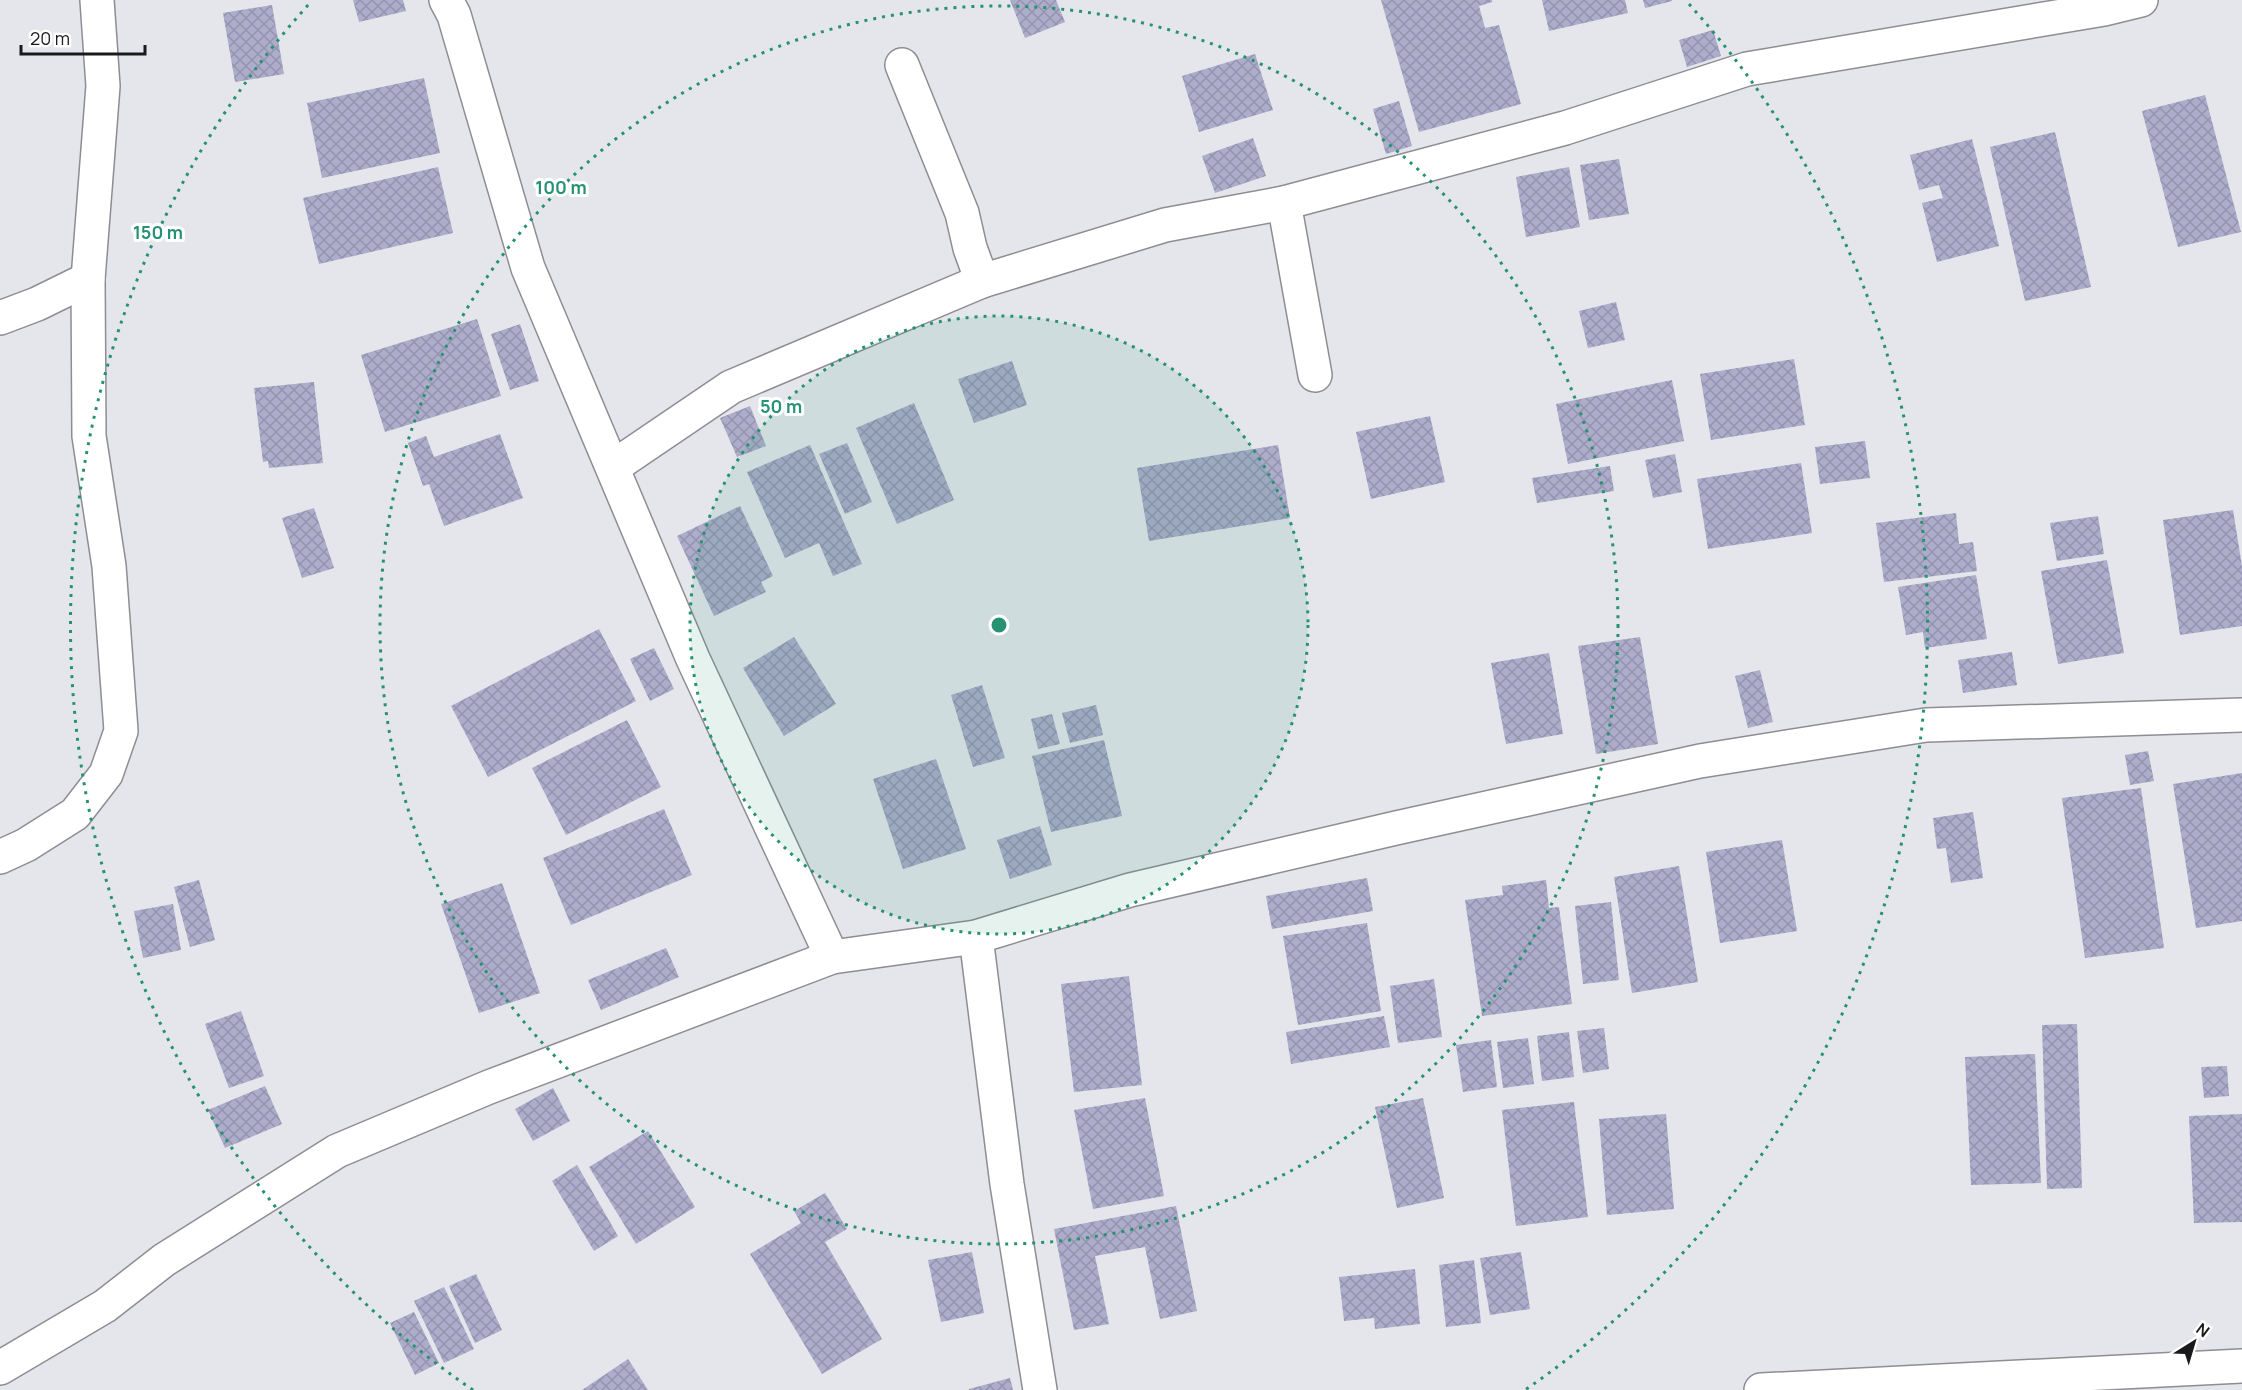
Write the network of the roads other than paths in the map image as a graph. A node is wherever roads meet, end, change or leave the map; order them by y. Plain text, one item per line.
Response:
1 (98, 0) edge
2 (446, 0) edge
3 (2141, 0) edge
4 (902, 65) dead end
5 (1284, 203) junction
6 (88, 279) junction
7 (982, 281) junction
8 (0, 318) edge
9 (1315, 375) dead end
10 (614, 466) junction
11 (2242, 715) edge
12 (0, 857) edge
13 (976, 937) junction
14 (832, 957) junction
15 (2242, 1366) edge
16 (0, 1368) edge
17 (1040, 1390) edge
18 (1761, 1390) edge

1 - 6 street
2 - 10 street
3 - 5 street
4 - 7 street
5 - 7 street
5 - 9 street
6 - 8 street
6 - 12 street
7 - 10 street
10 - 14 street
11 - 13 street
13 - 14 street
13 - 17 street
14 - 16 street
15 - 18 street

